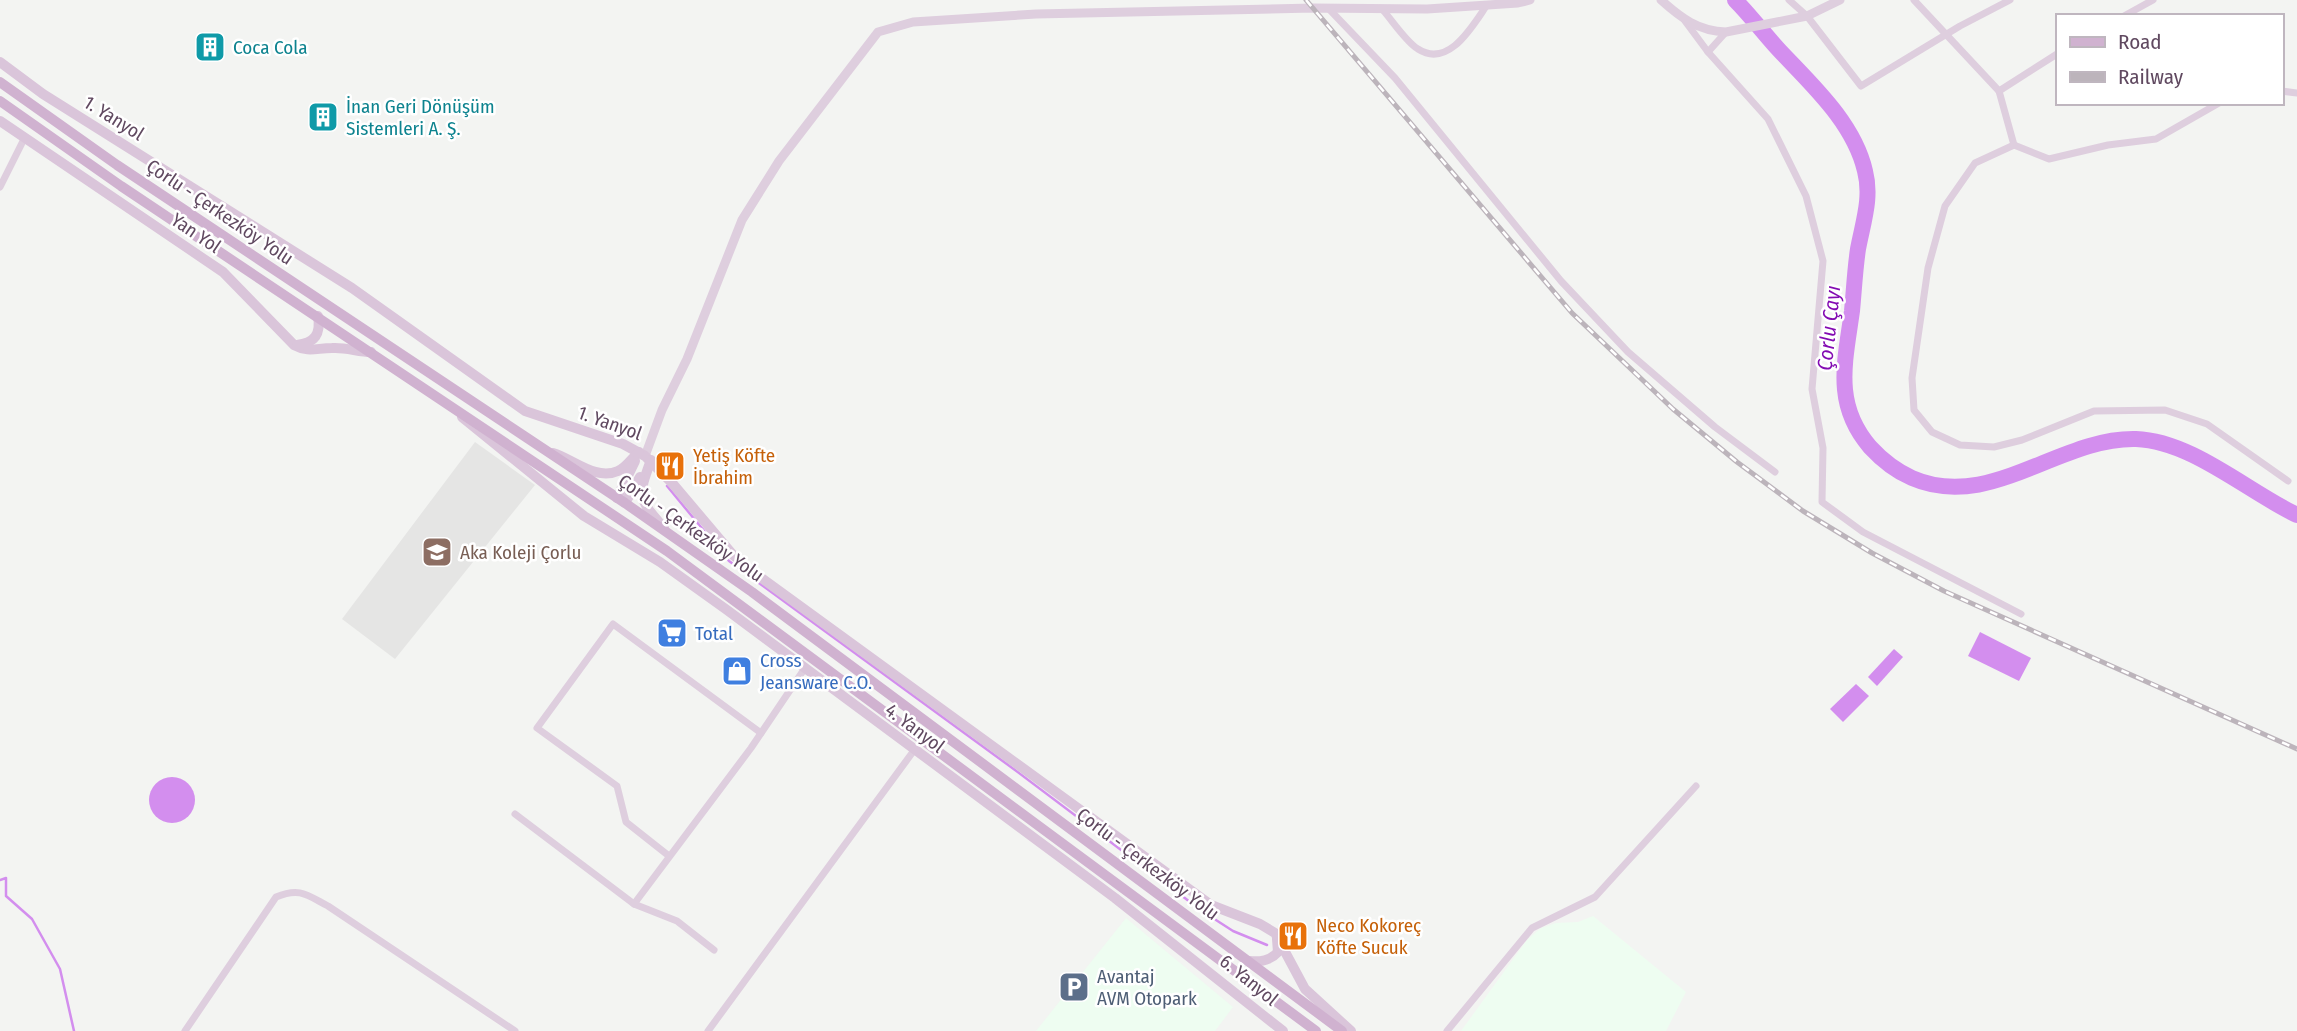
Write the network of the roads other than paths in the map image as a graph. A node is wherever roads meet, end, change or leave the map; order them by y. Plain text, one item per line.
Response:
1 (1530, 0) edge
2 (1661, 0) edge
3 (1789, 0) edge
4 (1840, 0) edge
5 (1914, 0) edge
6 (2010, 0) edge
7 (2153, 0) edge
8 (1488, 5) junction
9 (1329, 9) junction
10 (1382, 9) junction
11 (2128, 14) edge
12 (1807, 16) junction
13 (1685, 21) junction
14 (1726, 32) junction
15 (1945, 35) junction
16 (1708, 52) junction
17 (2056, 55) edge
18 (0, 62) edge
19 (0, 82) edge
20 (1999, 91) junction
21 (0, 101) edge
22 (2216, 105) edge
23 (0, 121) edge
24 (24, 139) junction
25 (2014, 145) junction
26 (0, 187) edge
27 (318, 316) junction
28 (294, 345) junction
29 (371, 352) junction
30 (448, 404) junction
31 (546, 451) junction
32 (645, 456) junction
33 (1775, 472) dead end
34 (2288, 481) dead end
35 (621, 500) junction
36 (611, 511) junction
37 (584, 516) junction
38 (632, 527) junction
39 (670, 535) junction
40 (660, 562) junction
41 (2021, 614) dead end
42 (805, 668) junction
43 (761, 733) junction
44 (915, 749) junction
45 (1696, 786) dead end
46 (515, 814) dead end
47 (669, 856) junction
48 (1135, 896) junction
49 (634, 904) junction
50 (1275, 933) junction
51 (714, 950) dead end
52 (1192, 957) junction
53 (1249, 961) junction
54 (185, 1031) edge
55 (515, 1031) edge
56 (708, 1031) edge
57 (1283, 1031) edge
58 (1316, 1031) edge
59 (1342, 1031) edge
60 (1351, 1031) edge
61 (1447, 1031) edge

1 - 8 street
2 - 13 street
3 - 12 street
4 - 12 street
5 - 15 street
6 - 15 street
7 - 11 street
8 - 10 street
8 - 10 street
9 - 10 street
9 - 32 street
9 - 33 street
12 - 14 street
12 - 15 street
13 - 14 street
13 - 16 street
14 - 16 street
15 - 20 street
16 - 41 street
17 - 20 street
18 - 32 main road, 1. Yanyol
19 - 31 main road, Çorlu - Çerkezköy Yolu
20 - 25 street
21 - 27 main road, Çorlu - Çerkezköy Yolu
22 - 25 street
23 - 24 main road, Yan Yol
24 - 26 street
24 - 28 main road, Yan Yol
25 - 34 street
27 - 28 main road
27 - 29 main road, Çorlu - Çerkezköy Yolu
28 - 29 main road
29 - 30 main road, Çorlu - Çerkezköy Yolu
30 - 36 main road, Çorlu - Çerkezköy Yolu
30 - 37 main road, 4. Yanyol
31 - 32 main road
31 - 35 main road, Çorlu - Çerkezköy Yolu
32 - 35 main road
32 - 39 main road
32 - 50 main road, 1. Yanyol
35 - 36 main road
35 - 39 main road, Çorlu - Çerkezköy Yolu
36 - 37 main road
36 - 38 main road, Çorlu - Çerkezköy Yolu
37 - 40 main road, 4. Yanyol
38 - 40 main road
38 - 48 main road, Çorlu - Çerkezköy Yolu
39 - 53 main road, Çorlu - Çerkezköy Yolu
40 - 42 main road, 4. Yanyol
42 - 43 street
42 - 44 main road, 4. Yanyol
43 - 47 street
43 - 47 street
44 - 52 main road, 4. Yanyol
44 - 56 street
45 - 61 street
46 - 49 street
47 - 49 street
48 - 52 main road
48 - 58 main road, Çorlu - Çerkezköy Yolu
49 - 51 street
50 - 53 main road
50 - 60 main road
52 - 57 main road, 6. Yanyol
53 - 59 main road, Çorlu - Çerkezköy Yolu
54 - 55 street

